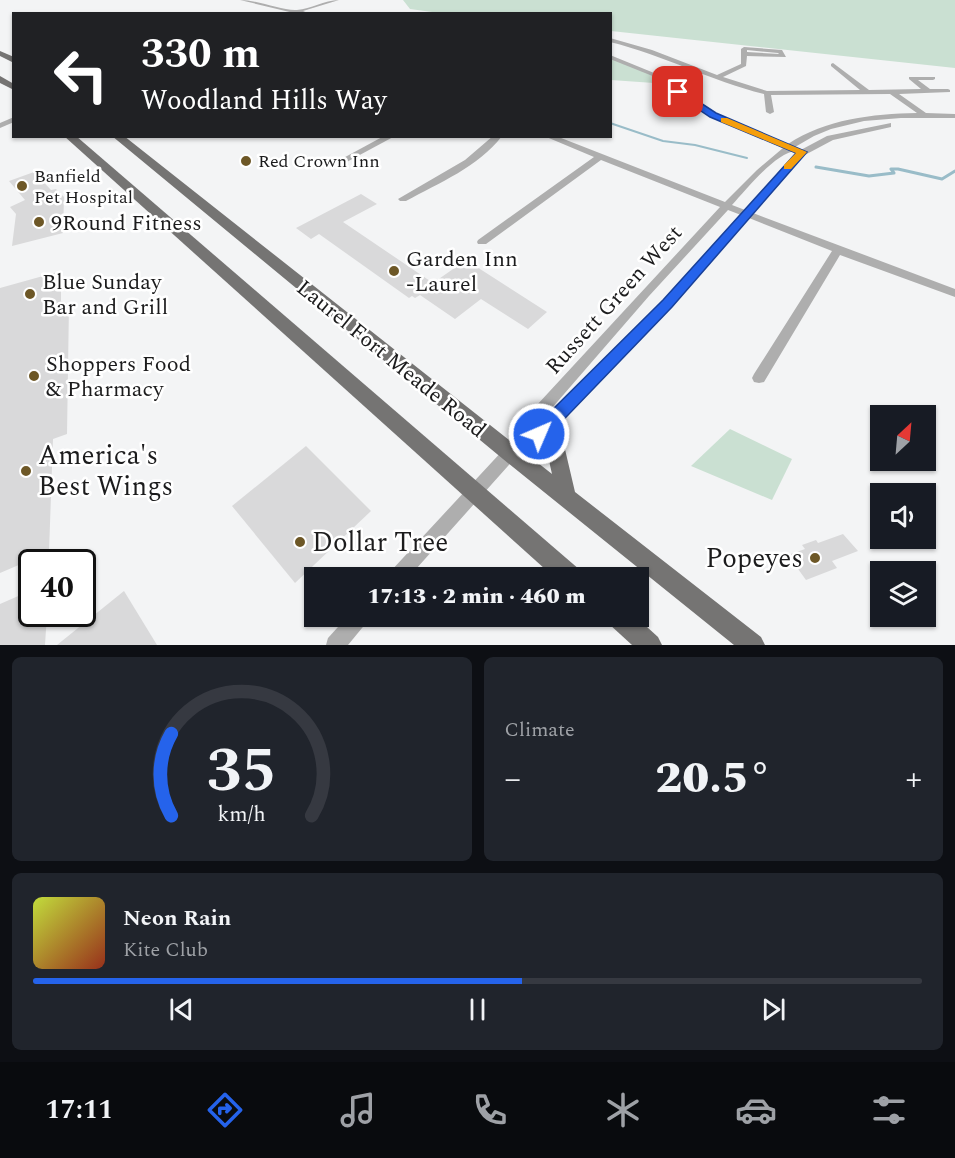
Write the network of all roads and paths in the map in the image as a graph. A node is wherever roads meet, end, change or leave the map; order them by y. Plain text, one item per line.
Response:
1 (243, 0) edge
2 (336, 0) edge
3 (295, 12) edge
4 (612, 40) edge
5 (634, 46) junction
6 (626, 50) dead end
7 (744, 54) junction
8 (613, 56) edge
9 (833, 65) dead end
10 (718, 77) junction
11 (933, 78) dead end
12 (928, 90) junction
13 (866, 91) junction
14 (891, 91) junction
15 (948, 91) dead end
16 (767, 93) junction
17 (770, 112) dead end
18 (925, 115) junction
19 (955, 116) edge
20 (933, 122) junction
21 (955, 122) edge
22 (71, 138) edge
23 (119, 138) edge
24 (387, 138) edge
25 (497, 138) edge
26 (553, 138) edge
27 (789, 147) junction
28 (802, 152) junction
29 (601, 156) junction
30 (340, 162) dead end
31 (403, 199) dead end
32 (727, 206) junction
33 (748, 214) junction
34 (482, 243) dead end
35 (838, 250) junction
36 (955, 292) edge
37 (759, 378) dead end
38 (556, 418) junction
39 (510, 453) junction
40 (475, 492) junction
41 (566, 497) junction
42 (406, 567) edge
43 (560, 567) edge
44 (351, 627) edge
45 (630, 627) edge
46 (334, 645) edge
47 (650, 645) edge
48 (753, 645) edge

1 - 3 street
2 - 3 street
4 - 5 street
5 - 6 street
5 - 10 street
7 - 7 street
7 - 10 street
8 - 27 street
9 - 13 street
10 - 16 street
11 - 12 street
12 - 14 street
12 - 15 street
13 - 14 street
13 - 16 street
14 - 18 street
16 - 17 street
18 - 19 street, Russett Green West
18 - 20 street
18 - 27 street, Russett Green West
20 - 21 street, Russett Green West
20 - 28 street, Russett Green West
22 - 40 main road, Laurel Fort Meade Road
23 - 39 main road, Laurel Fort Meade Road
24 - 30 street
25 - 31 street
26 - 29 street
27 - 28 street
27 - 32 street, Russett Green West
28 - 33 street, Russett Green West
29 - 32 street
29 - 34 street
32 - 33 street
32 - 39 street, Russett Green West
33 - 35 street
33 - 38 street, Russett Green West
35 - 36 street
35 - 37 street
38 - 39 street, Russett Green West
38 - 41 main road
39 - 40 street
39 - 41 main road, Laurel Fort Meade Road
40 - 42 street
40 - 43 main road, Laurel Fort Meade Road
41 - 48 main road, Laurel Fort Meade Road
44 - 46 street
45 - 47 main road

